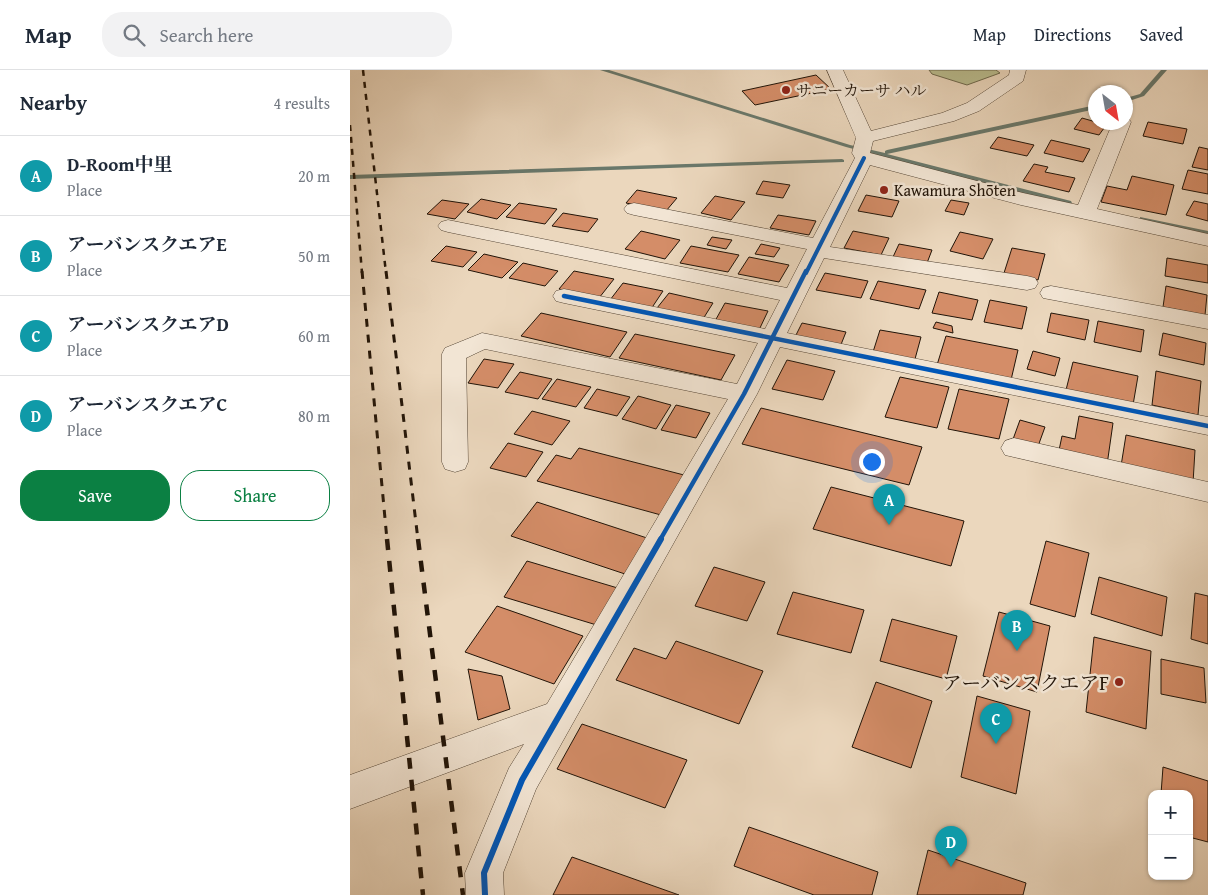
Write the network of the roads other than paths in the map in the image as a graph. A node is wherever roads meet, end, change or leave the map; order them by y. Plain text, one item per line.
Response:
1 (835, 70) edge
2 (1018, 70) edge
3 (1119, 130) edge
4 (863, 149) junction
5 (634, 209) dead end
6 (1086, 209) junction
7 (448, 226) dead end
8 (1208, 240) edge
9 (818, 248) junction
10 (1027, 283) dead end
11 (1051, 293) dead end
12 (564, 296) dead end
13 (794, 296) junction
14 (1208, 322) edge
15 (772, 338) junction
16 (744, 394) junction
17 (1208, 426) edge
18 (1014, 448) dead end
19 (454, 462) dead end
20 (1208, 492) edge
21 (560, 716) junction
22 (350, 792) edge
23 (485, 895) edge

1 - 4 street
2 - 4 street
3 - 6 street
4 - 6 street
4 - 9 street
5 - 9 street
6 - 8 street
7 - 13 street
9 - 10 street
9 - 13 street
11 - 14 street
12 - 15 street
13 - 15 street
15 - 16 street
15 - 17 street
16 - 19 street
16 - 21 street
18 - 20 street
21 - 22 street
21 - 23 street

